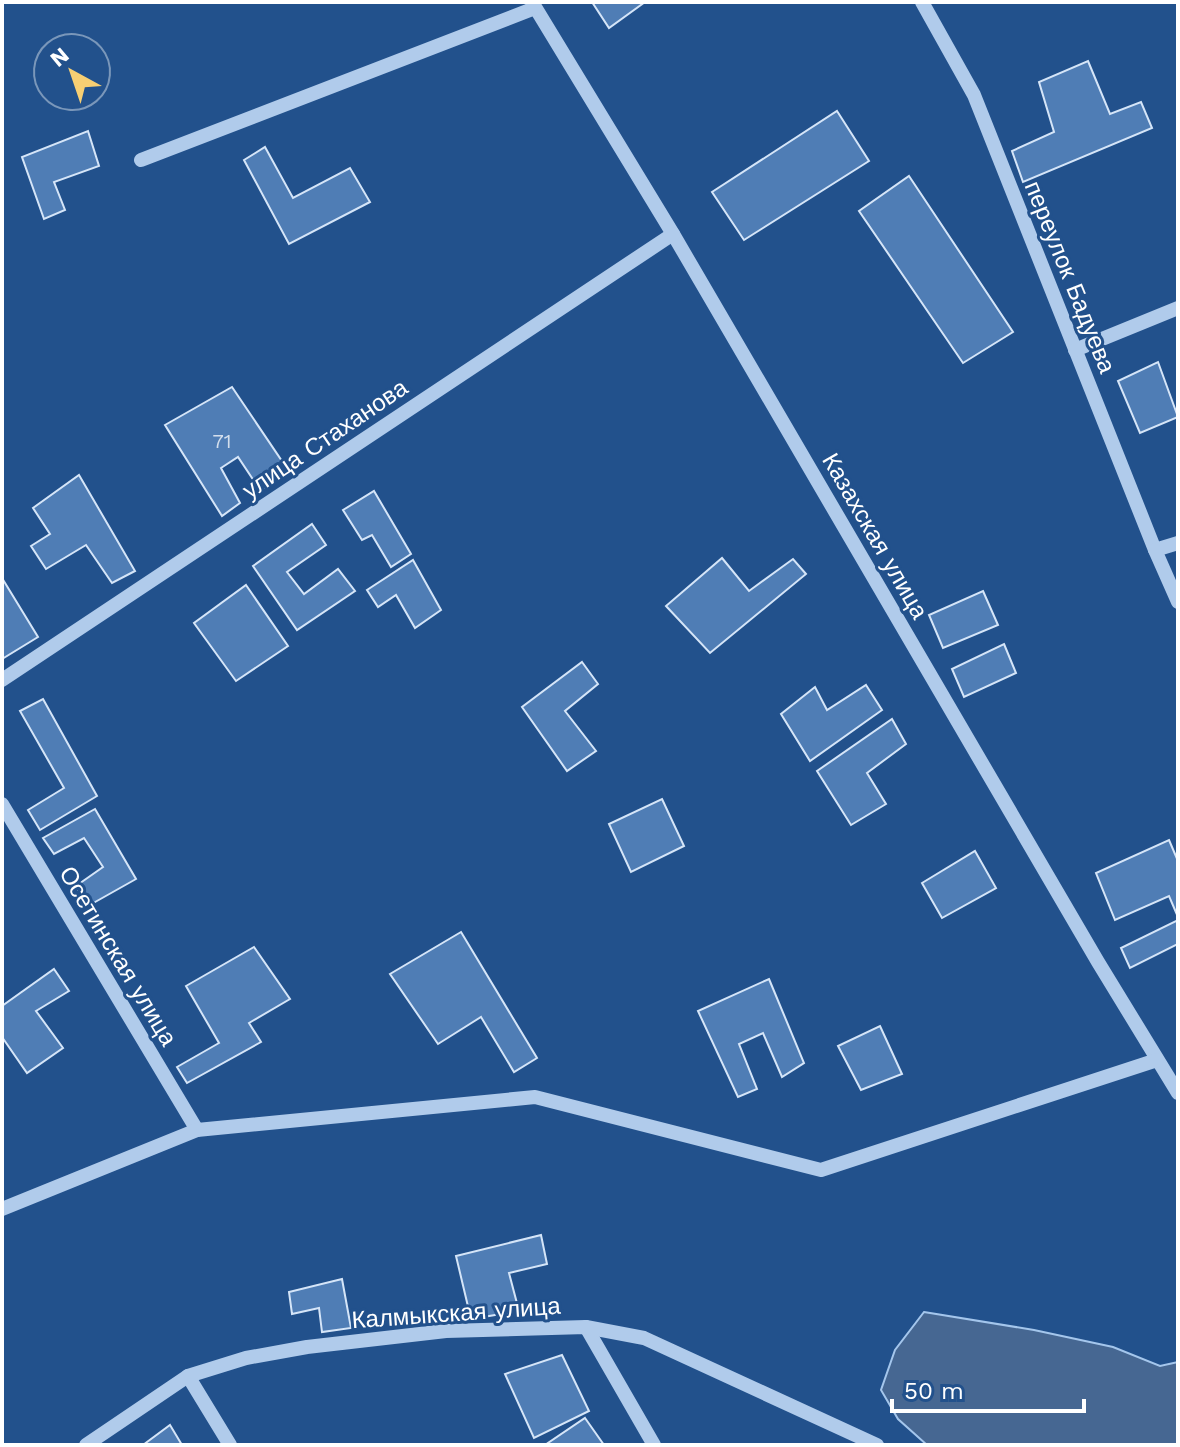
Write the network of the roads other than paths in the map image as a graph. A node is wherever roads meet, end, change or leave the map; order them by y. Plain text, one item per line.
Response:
1 (922, 2) edge
2 (534, 5) edge
3 (141, 160) dead end
4 (673, 234) junction
5 (1178, 308) edge
6 (1075, 350) junction
7 (1178, 543) edge
8 (1155, 550) junction
9 (1178, 602) edge
10 (2, 680) edge
11 (2, 804) edge
12 (1157, 1060) junction
13 (1178, 1093) edge
14 (197, 1130) junction
15 (2, 1209) edge
16 (586, 1327) junction
17 (188, 1376) junction
18 (86, 1445) edge
19 (230, 1445) edge
20 (654, 1445) edge
21 (877, 1445) edge

1 - 6 street, переулок Бадуева
2 - 3 street
2 - 4 street, Казахская улица
4 - 10 street, улица Стаханова
4 - 12 street, Казахская улица
5 - 6 street
6 - 8 street, переулок Бадуева
7 - 8 street
8 - 9 street, переулок Бадуева
11 - 14 street, Осетинская улица
12 - 13 street, Казахская улица
12 - 14 street
14 - 15 street
16 - 17 street, Калмыкская улица
16 - 20 street
16 - 21 street, Калмыкская улица
17 - 18 street, Калмыкская улица
17 - 19 street

